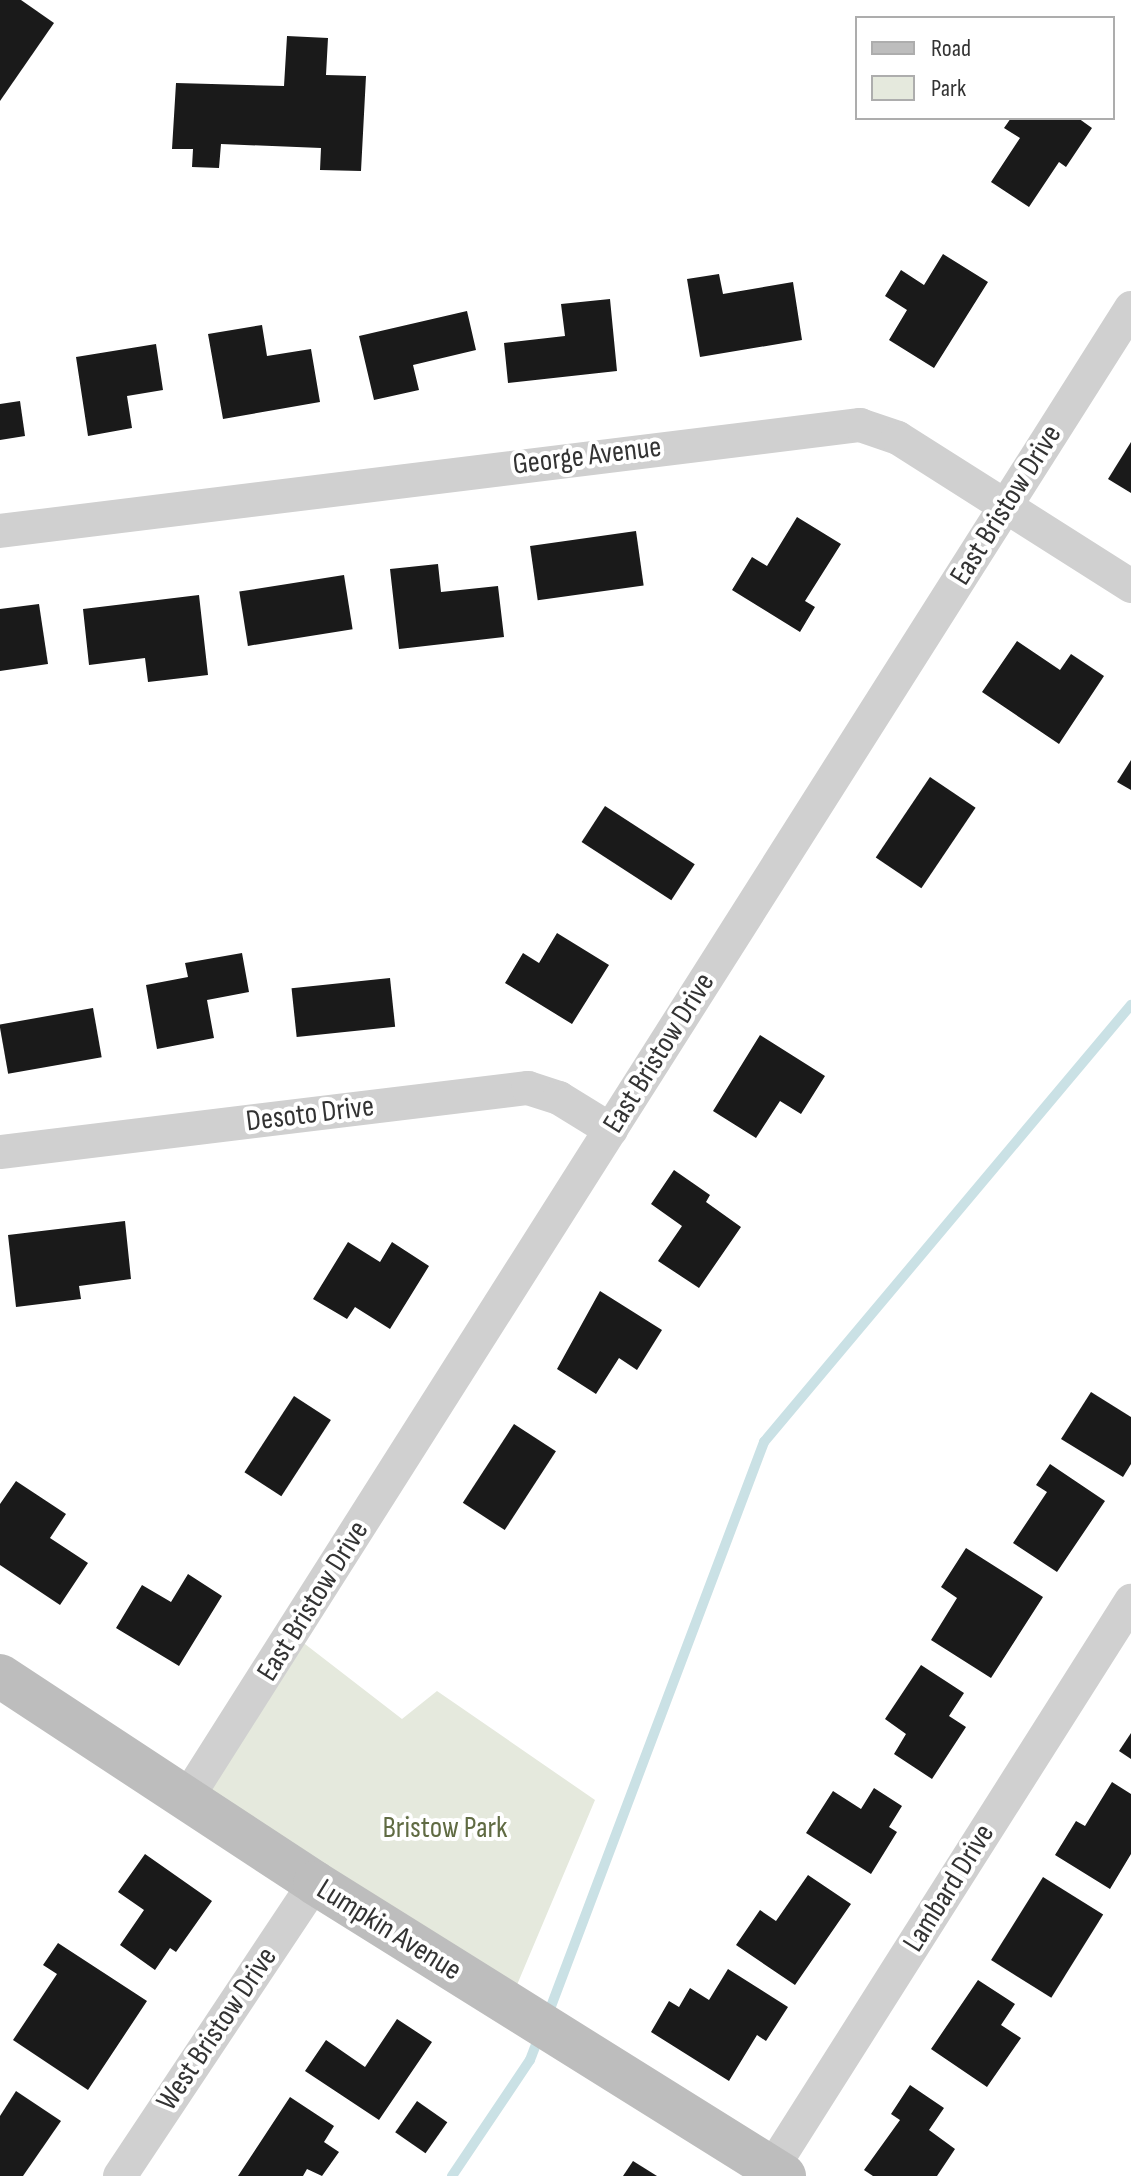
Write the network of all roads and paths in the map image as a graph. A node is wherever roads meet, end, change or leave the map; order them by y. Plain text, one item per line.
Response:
1 (1131, 308) edge
2 (1005, 506) junction
3 (0, 531) edge
4 (1131, 586) edge
5 (611, 1130) junction
6 (0, 1152) edge
7 (1131, 1601) edge
8 (0, 1676) edge
9 (187, 1798) junction
10 (315, 1883) junction
11 (774, 2173) edge
12 (120, 2176) edge

1 - 2 street, East Bristow Drive
2 - 3 street, George Avenue
2 - 4 street, George Avenue
2 - 5 street, East Bristow Drive
5 - 6 street, Desoto Drive
5 - 9 street, East Bristow Drive
7 - 11 street, Lambard Drive
8 - 9 street, Lumpkin Avenue
9 - 10 street, Lumpkin Avenue
10 - 11 street, Lumpkin Avenue
10 - 12 street, West Bristow Drive

